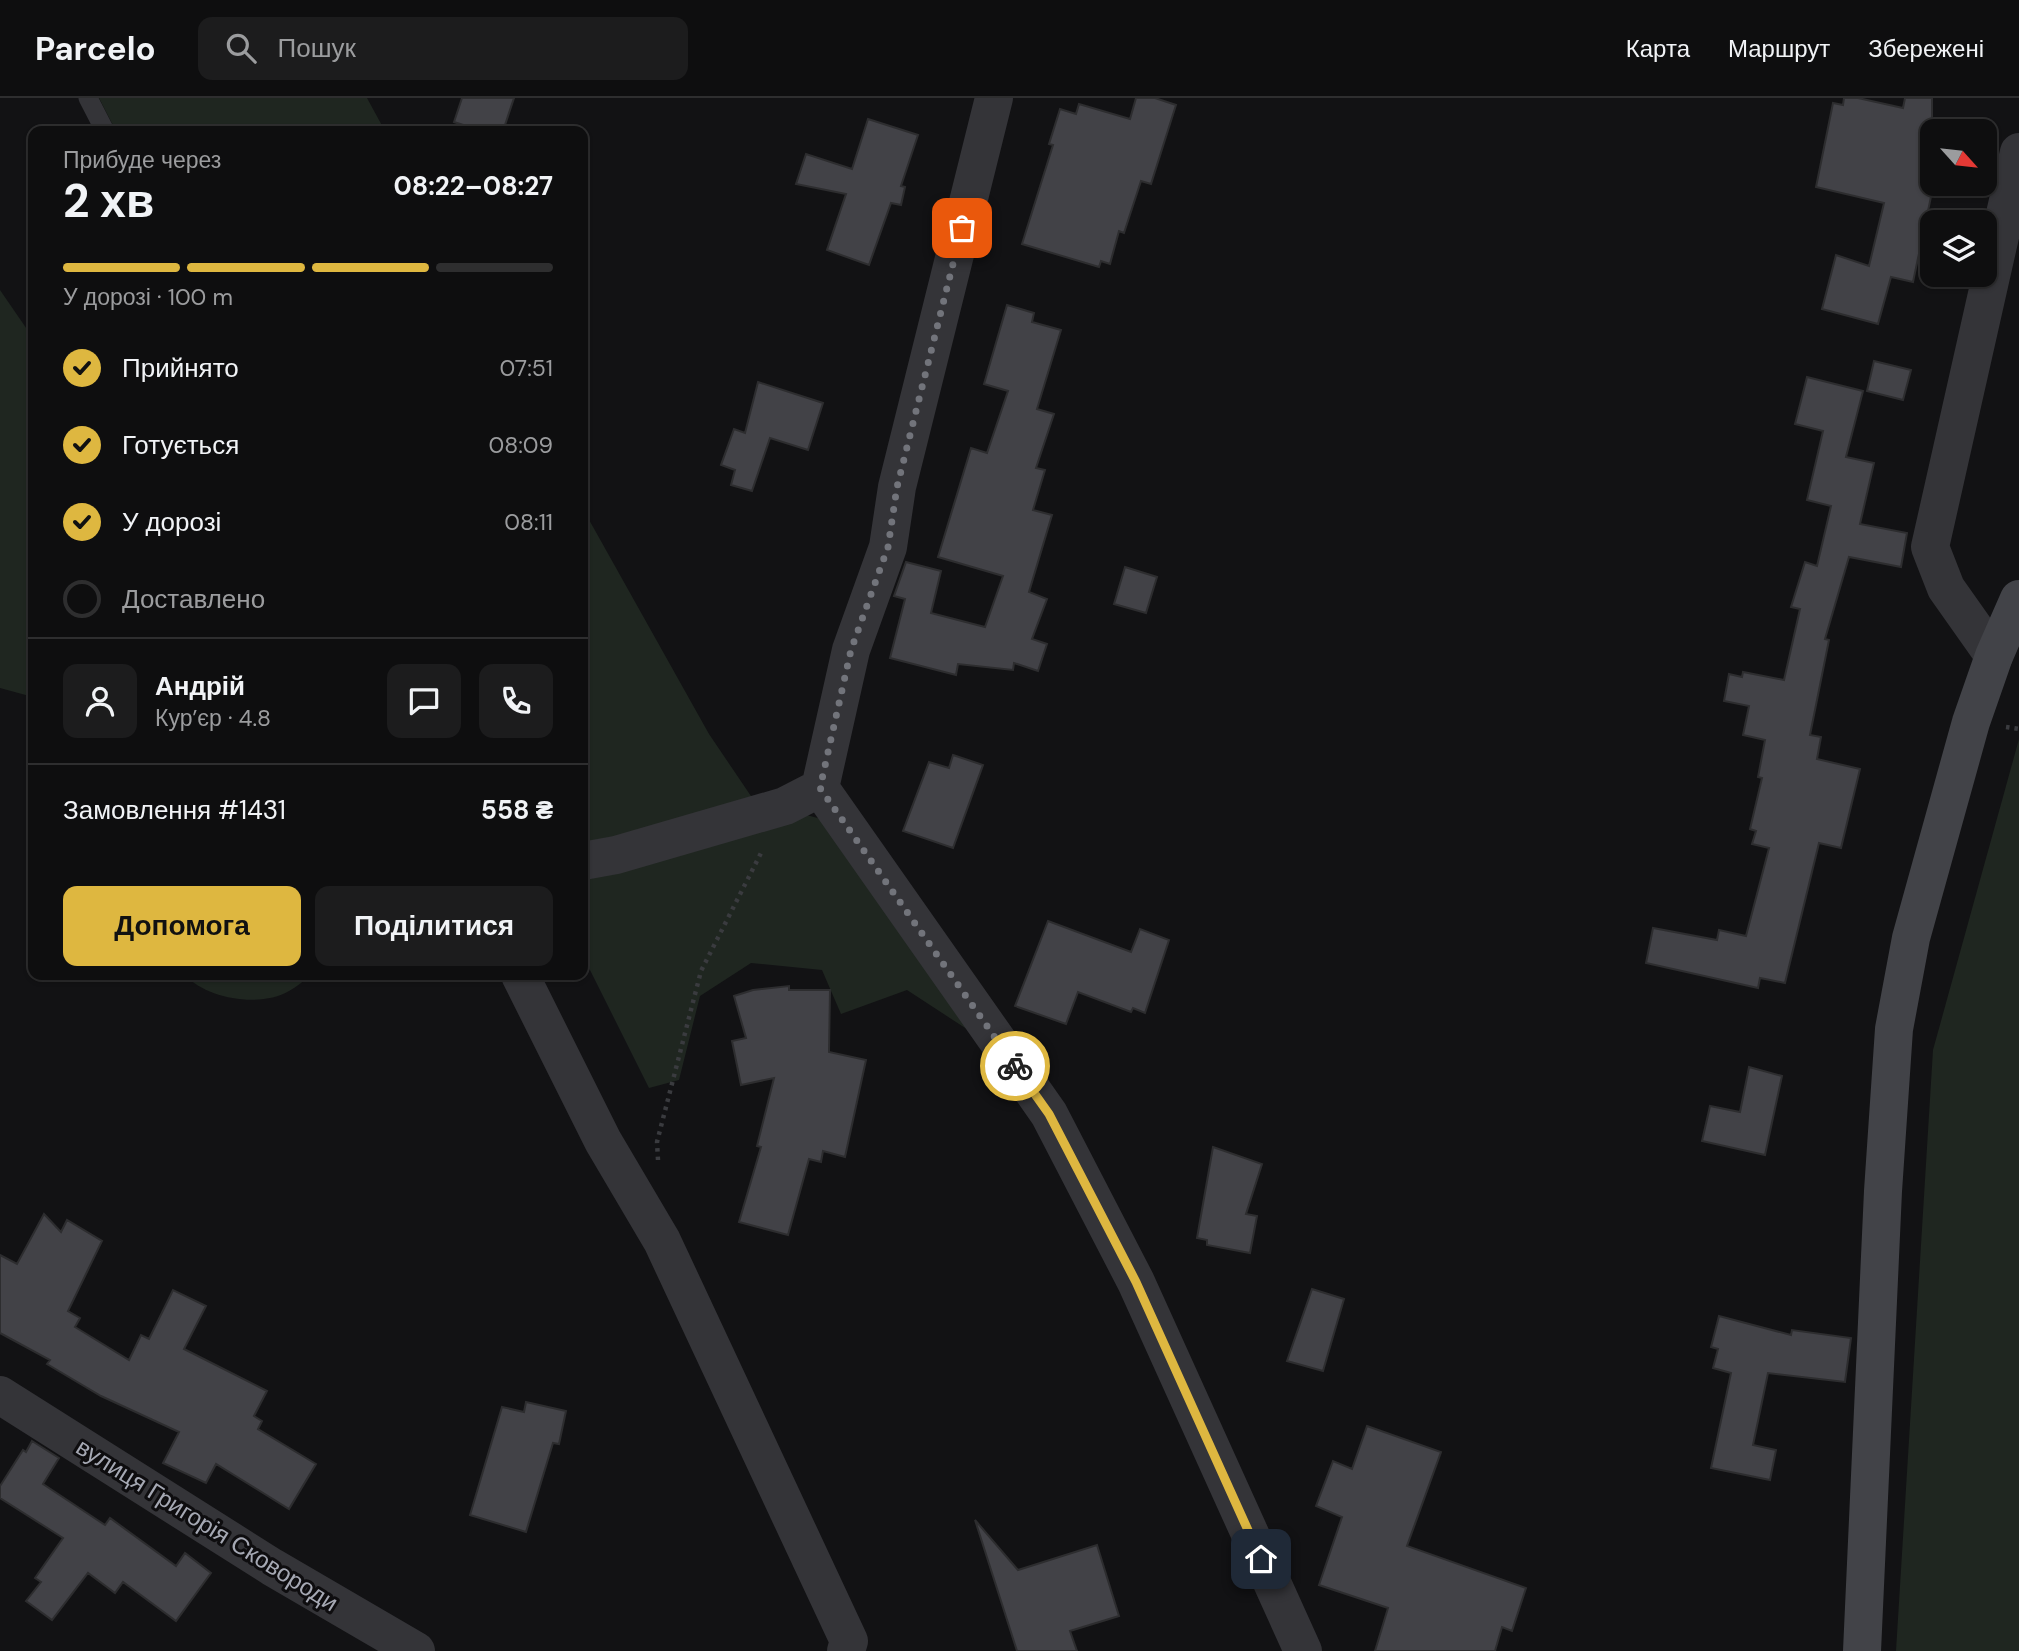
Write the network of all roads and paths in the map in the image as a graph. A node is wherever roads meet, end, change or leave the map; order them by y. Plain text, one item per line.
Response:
1 (88, 98) edge
2 (994, 98) edge
3 (102, 126) edge
4 (2019, 152) edge
5 (2019, 600) edge
6 (1994, 656) junction
7 (820, 788) junction
8 (785, 806) junction
9 (588, 860) edge
10 (522, 980) edge
11 (658, 1167) dead end
12 (0, 1395) edge
13 (416, 1651) edge
14 (846, 1651) edge
15 (1303, 1651) edge
16 (1862, 1651) edge

1 - 3 lane
2 - 7 street
4 - 6 street
5 - 6 street
6 - 16 street
7 - 8 street
7 - 15 street
8 - 9 street
8 - 11 path
10 - 14 street
12 - 13 street, вулиця Григорія Сковороди

